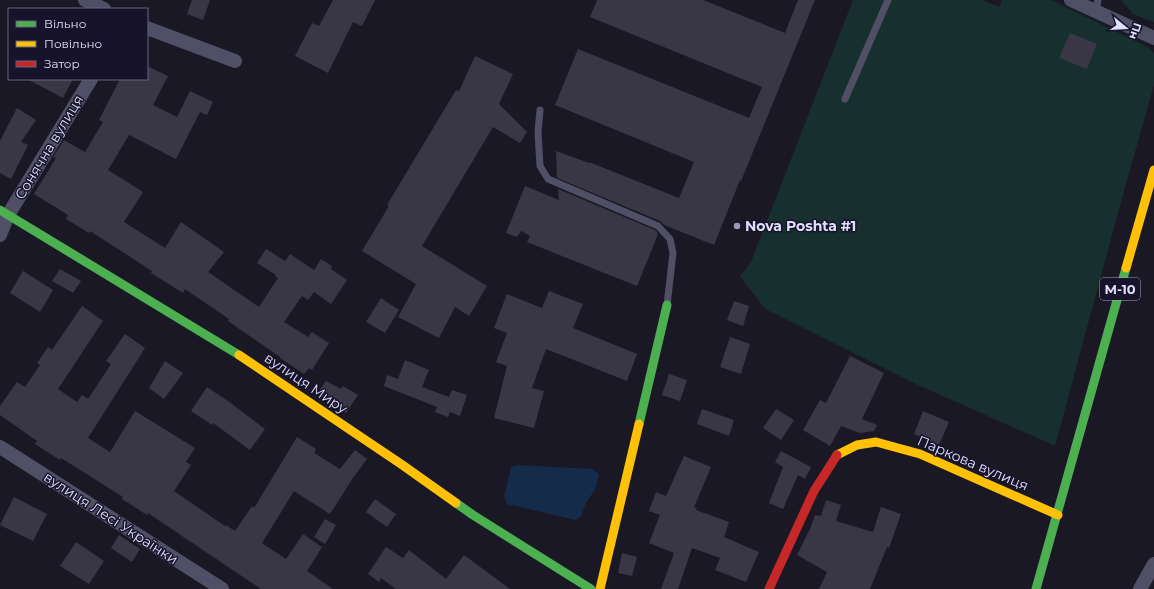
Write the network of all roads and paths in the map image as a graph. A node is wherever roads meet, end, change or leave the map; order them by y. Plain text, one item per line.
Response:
1 (85, 0) edge
2 (888, 0) edge
3 (1071, 0) edge
4 (1097, 6) edge
5 (102, 8) edge
6 (148, 28) edge
7 (1154, 38) edge
8 (235, 61) dead end
9 (90, 80) edge
10 (845, 99) dead end
11 (540, 110) dead end
12 (1154, 170) edge
13 (4, 212) edge
14 (0, 235) edge
15 (667, 305) joint
16 (0, 446) edge
17 (1058, 515) junction
18 (1154, 564) edge
19 (222, 589) edge
20 (591, 589) edge
21 (600, 589) edge
22 (769, 589) edge
23 (1036, 589) edge
24 (1140, 589) edge

1 - 5 street
2 - 10 lane
3 - 4 street
4 - 7 street
6 - 8 street
9 - 13 street, Сонячна вулиця
11 - 15 lane
12 - 17 street, М-10
13 - 14 street
13 - 20 street, вулиця Миру
15 - 21 street
16 - 19 street, вулиця Лесі Українки
17 - 22 street, Паркова вулиця
17 - 23 street, М-10
18 - 24 street

